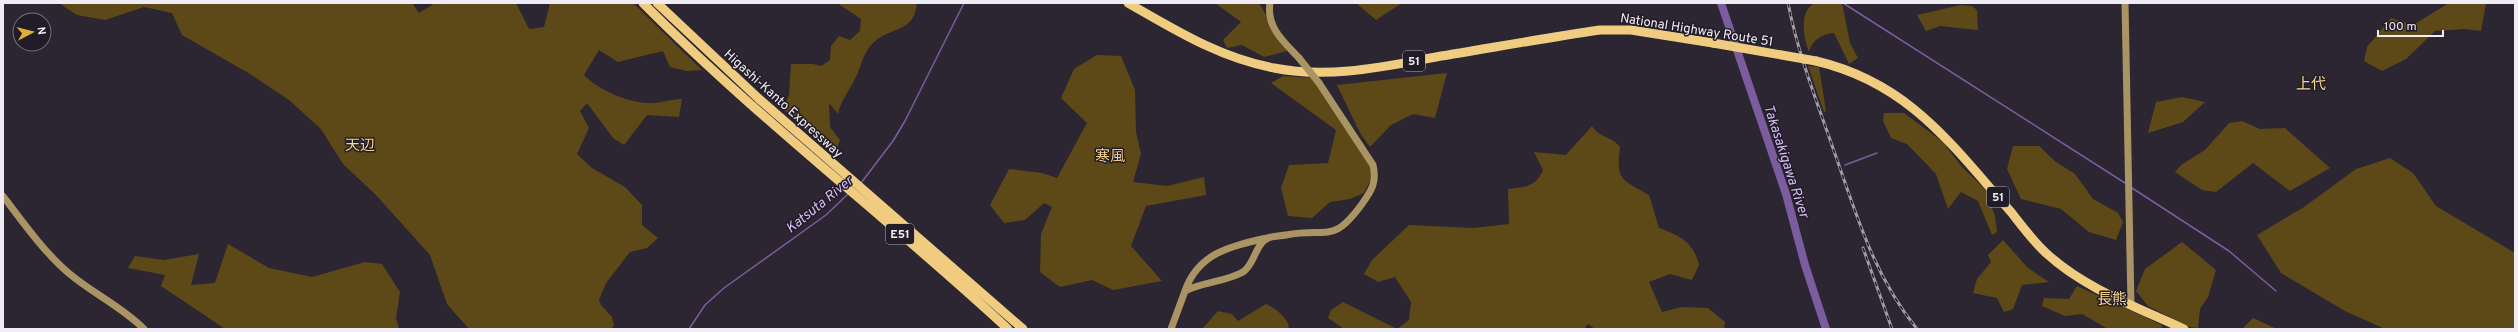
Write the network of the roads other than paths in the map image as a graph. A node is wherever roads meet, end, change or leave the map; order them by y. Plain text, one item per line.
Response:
1 (643, 3) edge
2 (657, 3) edge
3 (1128, 3) edge
4 (1270, 3) edge
5 (2125, 3) edge
6 (3, 196) edge
7 (1267, 238) junction
8 (1184, 291) junction
9 (2131, 305) junction
10 (144, 329) edge
11 (1008, 329) edge
12 (1023, 329) edge
13 (1170, 329) edge
14 (2184, 329) edge

1 - 11 highway, Higashi-Kanto Expressway / E51
2 - 12 highway, Higashi-Kanto Expressway / E51
3 - 9 highway, National Highway Route 51 / 51, bridge
4 - 7 street, bridge
5 - 9 street
6 - 10 street
7 - 8 street
7 - 8 street
8 - 13 street
9 - 14 highway, National Highway Route 51 / 51

